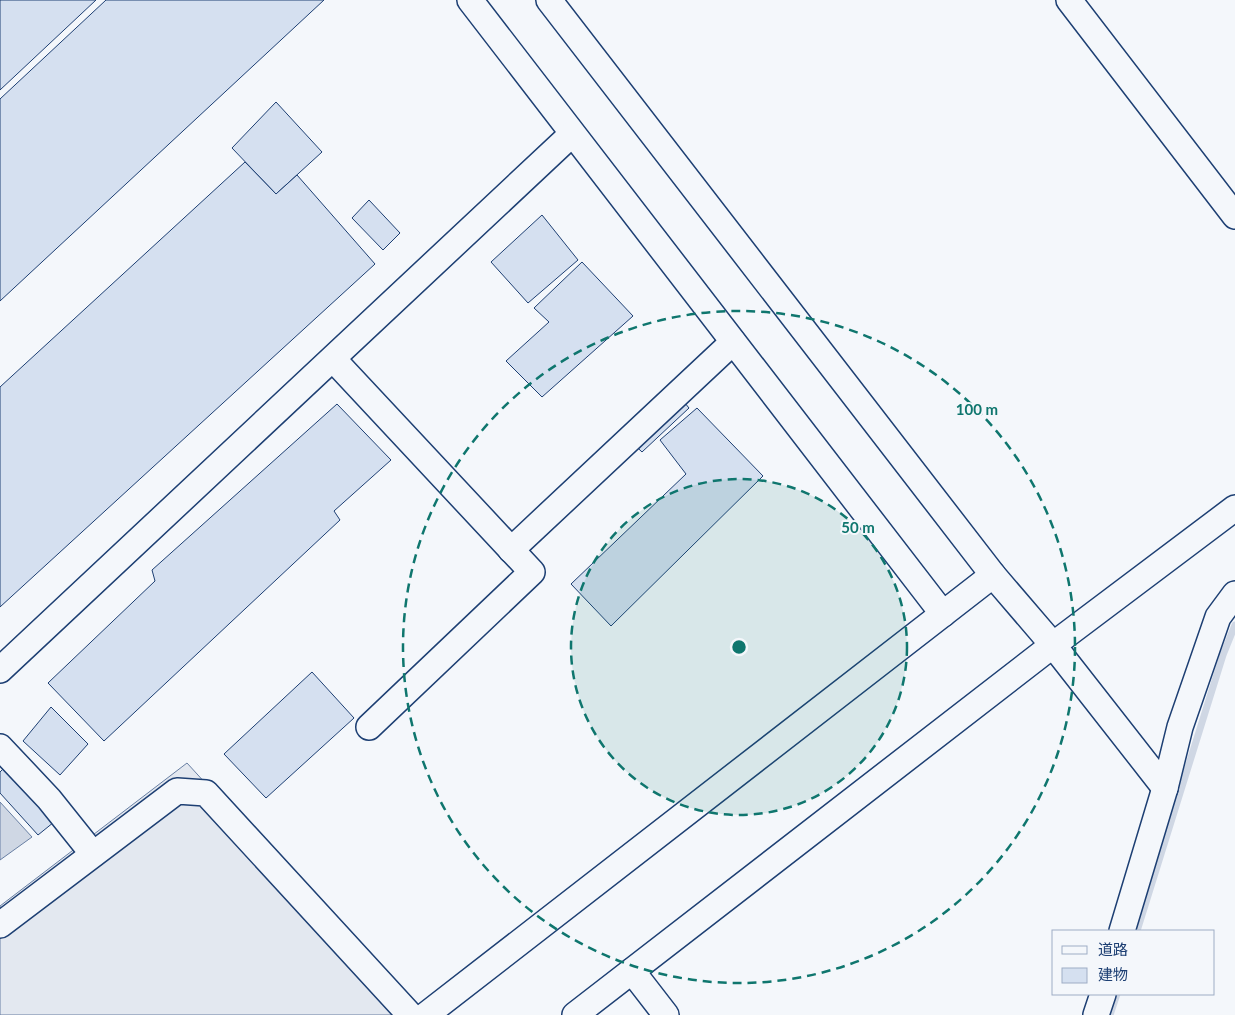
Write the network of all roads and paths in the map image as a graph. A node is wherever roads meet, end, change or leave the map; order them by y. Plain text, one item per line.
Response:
1 (470, 0) edge
2 (549, 0) edge
3 (1069, 0) edge
4 (572, 134) junction
5 (1235, 216) edge
6 (733, 342) junction
7 (332, 358) junction
8 (1235, 508) edge
9 (511, 550) junction
10 (993, 575) junction
11 (1235, 594) edge
12 (943, 614) junction
13 (1052, 645) junction
14 (0, 670) edge
15 (369, 727) dead end
16 (0, 747) edge
17 (1164, 788) junction
18 (93, 854) junction
19 (0, 925) edge
20 (1122, 930) edge
21 (632, 971) junction
22 (1103, 995) edge
23 (410, 1015) edge
24 (426, 1015) edge
25 (575, 1015) edge
26 (666, 1015) edge
27 (1096, 1015) edge

1 - 4 street
2 - 10 street
3 - 5 street
4 - 6 street
4 - 7 street
6 - 9 street
6 - 12 street
7 - 9 street
7 - 14 street
8 - 13 street
9 - 15 street
10 - 12 street
10 - 13 street
11 - 17 street
12 - 24 street
13 - 17 street
13 - 21 street
16 - 18 street
17 - 20 street
18 - 19 street
18 - 23 street
21 - 25 street
21 - 26 street
22 - 27 street

